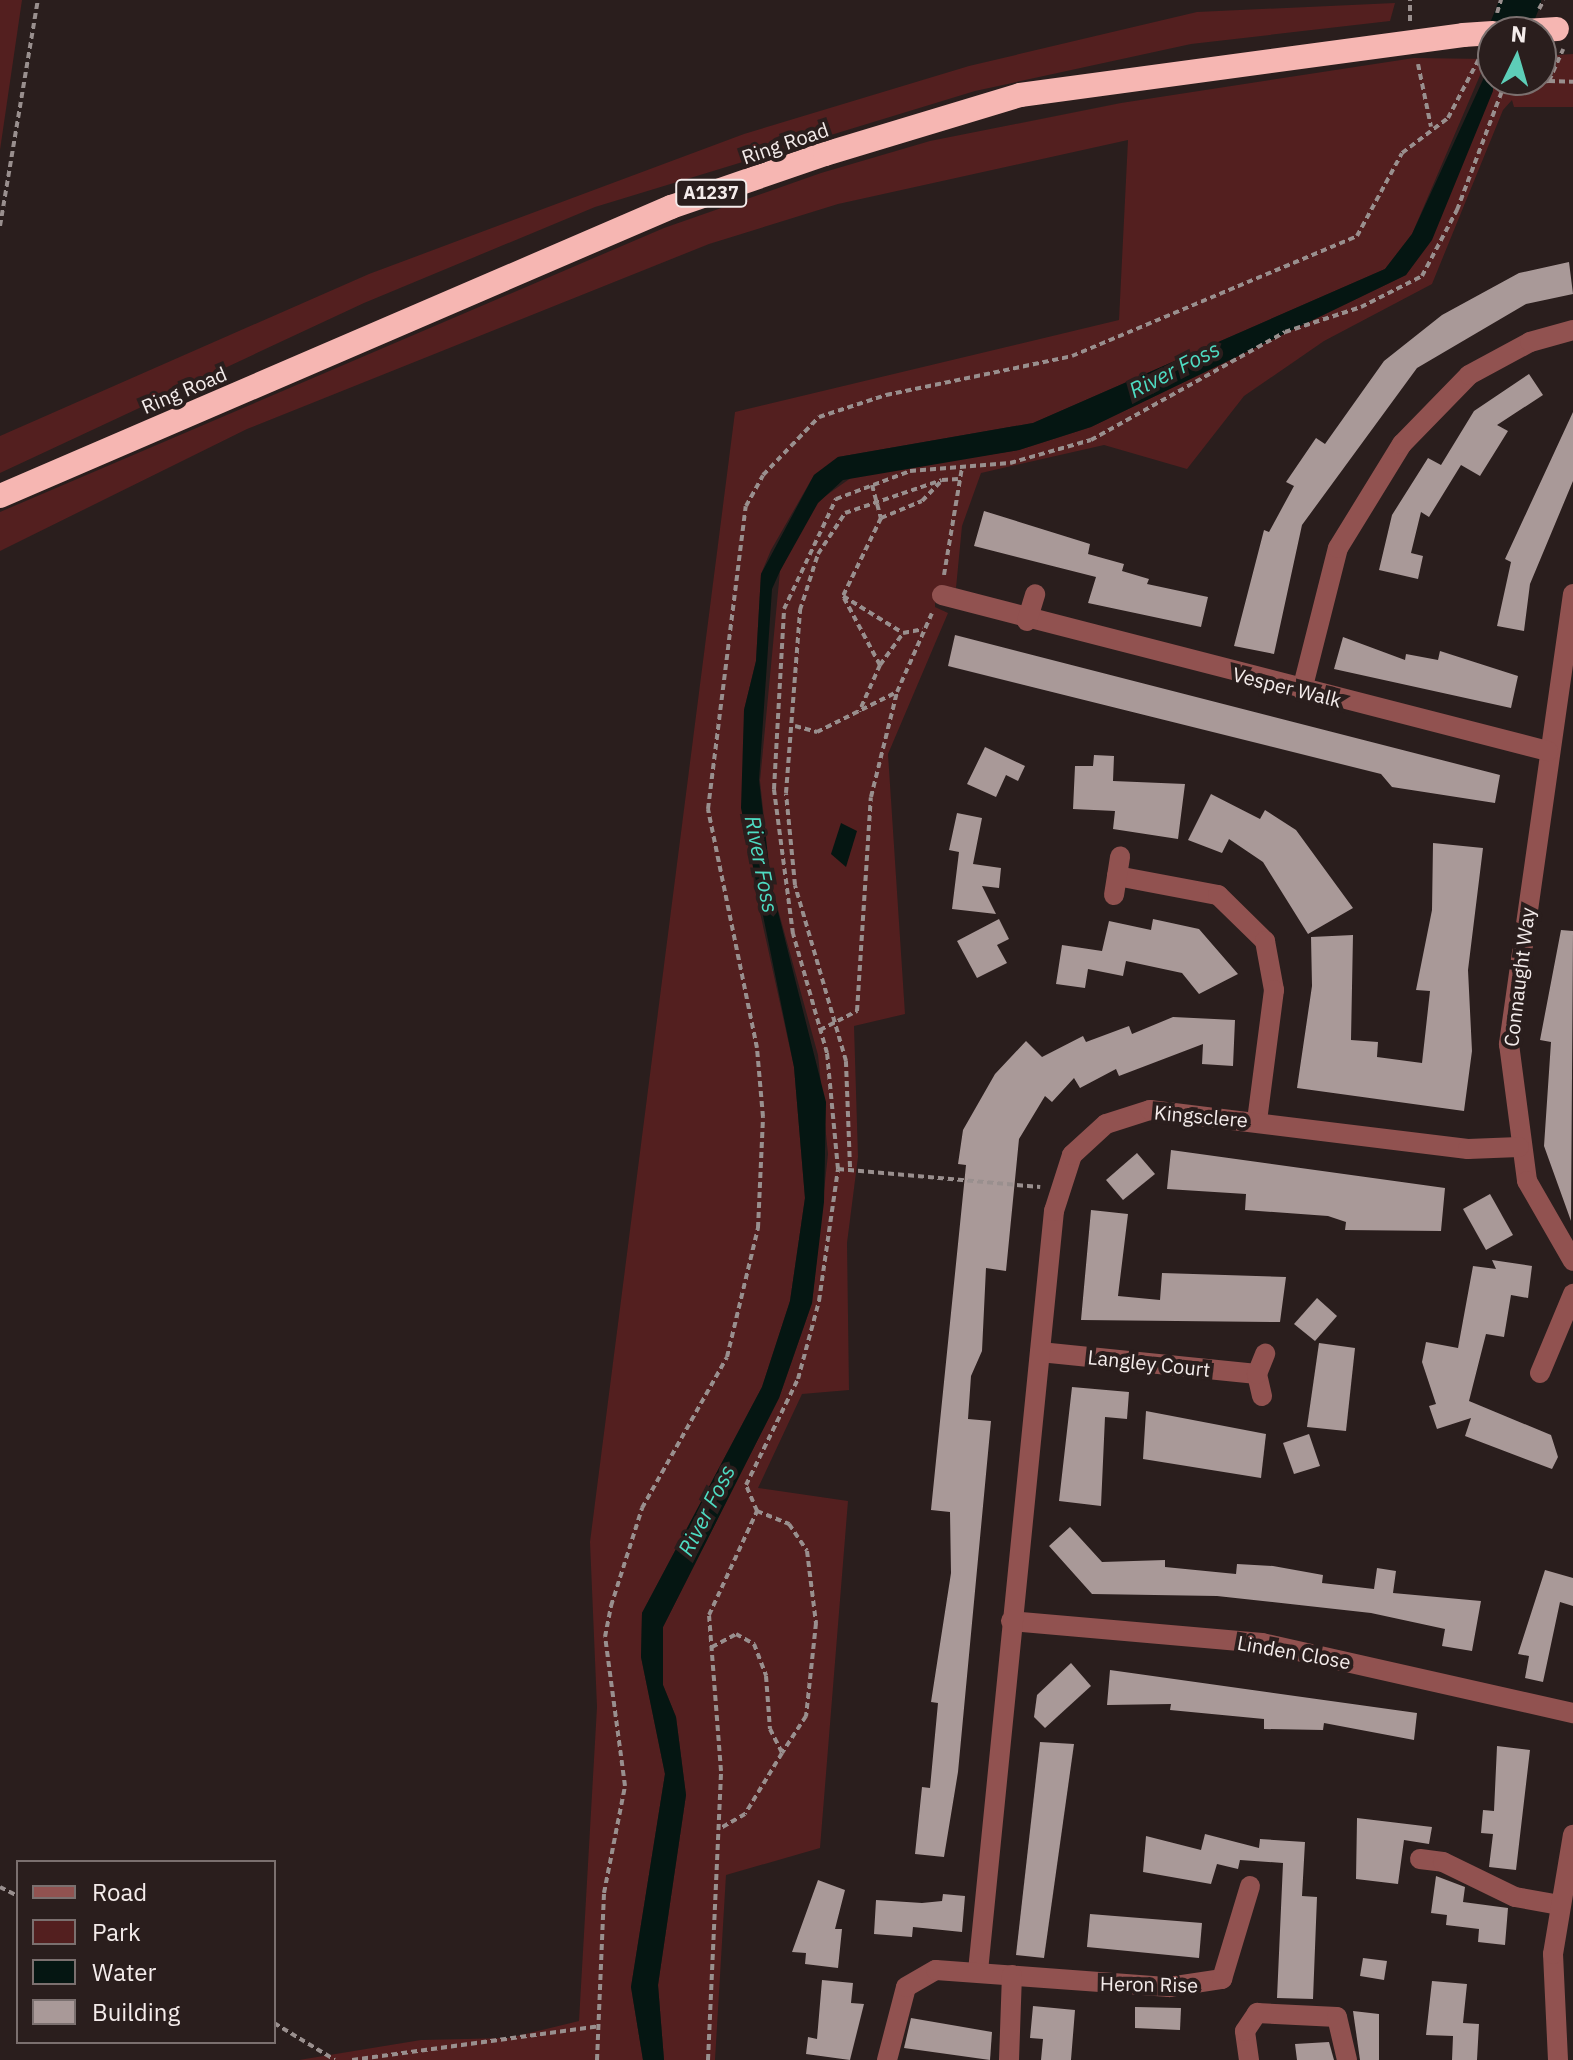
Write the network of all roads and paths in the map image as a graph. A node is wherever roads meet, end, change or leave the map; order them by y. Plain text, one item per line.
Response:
1 (38, 0) edge
2 (1567, 28) edge
3 (1477, 34) edge
4 (1410, 40) junction
5 (1557, 57) edge
6 (1470, 81) dead end
7 (1500, 96) edge
8 (1431, 127) junction
9 (0, 226) edge
10 (1573, 330) edge
11 (962, 467) junction
12 (958, 479) junction
13 (942, 480) junction
14 (872, 485) junction
15 (0, 496) edge
16 (876, 497) junction
17 (881, 518) junction
18 (1035, 594) dead end
19 (1573, 594) edge
20 (942, 595) junction
21 (843, 596) junction
22 (1027, 621) junction
23 (923, 629) junction
24 (903, 633) junction
25 (880, 665) junction
26 (1302, 690) junction
27 (897, 692) junction
28 (859, 712) junction
29 (795, 726) junction
30 (1548, 751) junction
31 (1117, 876) dead end
32 (835, 1022) junction
33 (820, 1030) junction
34 (1257, 1121) junction
35 (1519, 1147) junction
36 (850, 1167) junction
37 (838, 1169) junction
38 (1058, 1189) junction
39 (1573, 1261) edge
40 (1573, 1294) edge
41 (1040, 1352) junction
42 (1265, 1354) dead end
43 (1257, 1374) junction
44 (1538, 1378) dead end
45 (1262, 1396) dead end
46 (757, 1511) junction
47 (1011, 1621) junction
48 (712, 1647) junction
49 (1573, 1713) edge
50 (782, 1753) junction
51 (719, 1829) junction
52 (1573, 1835) edge
53 (1420, 1859) dead end
54 (1250, 1886) dead end
55 (1560, 1905) junction
56 (978, 1971) junction
57 (1012, 1975) junction
58 (276, 2024) edge
59 (599, 2026) junction
60 (335, 2060) edge
61 (352, 2060) edge
62 (597, 2060) edge
63 (708, 2060) edge
64 (887, 2060) edge
65 (1009, 2060) edge
66 (1249, 2060) edge
67 (1347, 2060) edge
68 (1558, 2060) edge

1 - 9 path
2 - 5 path
3 - 4 highway, Ring Road / A1237, bridge
4 - 8 path
4 - 15 highway, Ring Road / A1237
6 - 8 path
7 - 11 path
8 - 59 path
10 - 26 street
11 - 12 path
11 - 14 path
12 - 13 path
12 - 20 path
13 - 16 path
13 - 17 path
14 - 16 path
14 - 33 path
16 - 17 path
16 - 29 path
17 - 21 path
18 - 22 street
19 - 30 street, Connaught Way
20 - 22 street, Vesper Walk
20 - 23 path
21 - 24 path
21 - 25 path
22 - 26 street, Vesper Walk
23 - 24 path
23 - 27 path
24 - 25 path
25 - 28 path
26 - 30 street, Vesper Walk
27 - 28 path
27 - 32 path
28 - 29 path
29 - 32 path
30 - 35 street, Connaught Way
31 - 34 street
32 - 33 path
32 - 36 path
33 - 37 path
34 - 35 street, Kingsclere
34 - 38 street, Kingsclere
35 - 39 street, Connaught Way
36 - 37 path
36 - 38 path
37 - 46 path
38 - 41 street, Kingsclere
40 - 44 street
41 - 43 street, Langley Court
41 - 47 street, Kingsclere
42 - 43 street
43 - 45 street
46 - 48 path
46 - 50 path
47 - 49 street, Linden Close
47 - 56 street
48 - 50 path
48 - 51 path
50 - 51 path
51 - 63 path
52 - 55 street
53 - 55 street
54 - 57 street, Heron Rise
55 - 68 street
56 - 57 street, Heron Rise
56 - 64 street, Heron Rise
57 - 65 street
58 - 60 path
59 - 61 path
59 - 62 path
66 - 67 street

